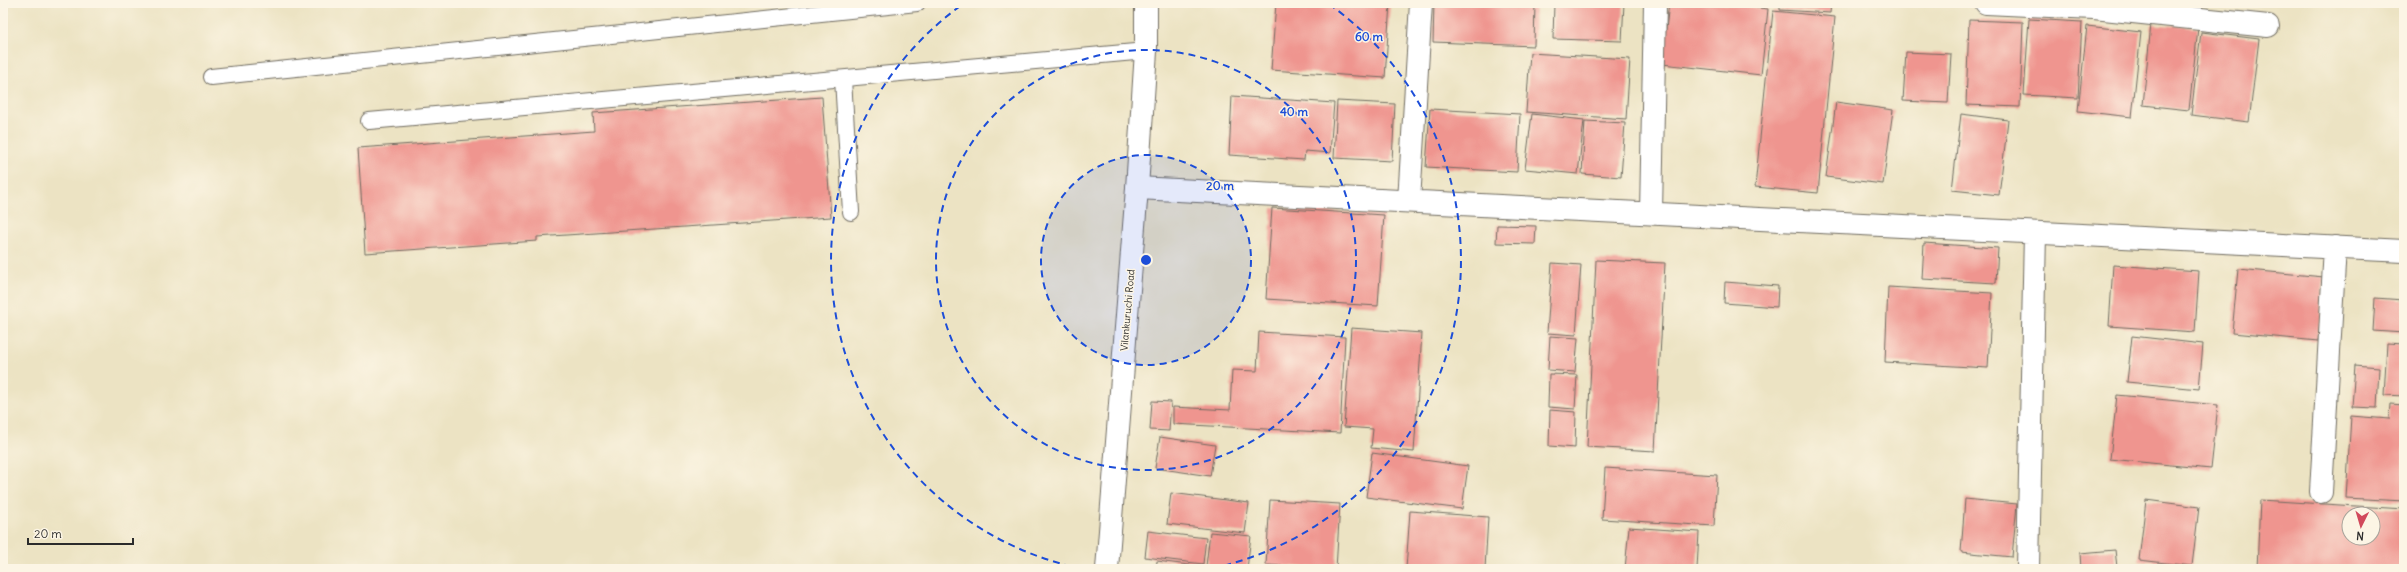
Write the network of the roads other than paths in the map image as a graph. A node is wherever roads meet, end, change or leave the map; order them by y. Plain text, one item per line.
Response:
1 (917, 3) edge
2 (1146, 3) edge
3 (1421, 3) edge
4 (1655, 3) edge
5 (1986, 3) edge
6 (2268, 26) dead end
7 (1146, 51) junction
8 (211, 77) dead end
9 (843, 80) junction
10 (369, 121) dead end
11 (1137, 188) junction
12 (1409, 201) junction
13 (851, 212) dead end
14 (1651, 213) junction
15 (2035, 233) junction
16 (2335, 247) junction
17 (2404, 251) edge
18 (2321, 492) dead end
19 (1107, 569) edge
20 (2028, 569) edge

1 - 8 lane
2 - 7 street, Vilankuruchi Road
3 - 12 street
4 - 14 street
5 - 6 street
7 - 9 lane
7 - 11 street, Vilankuruchi Road
9 - 10 lane
9 - 13 lane
11 - 12 street
11 - 19 street, Vilankuruchi Road
12 - 14 street
14 - 15 street
15 - 16 street
15 - 20 street
16 - 17 street
16 - 18 street

